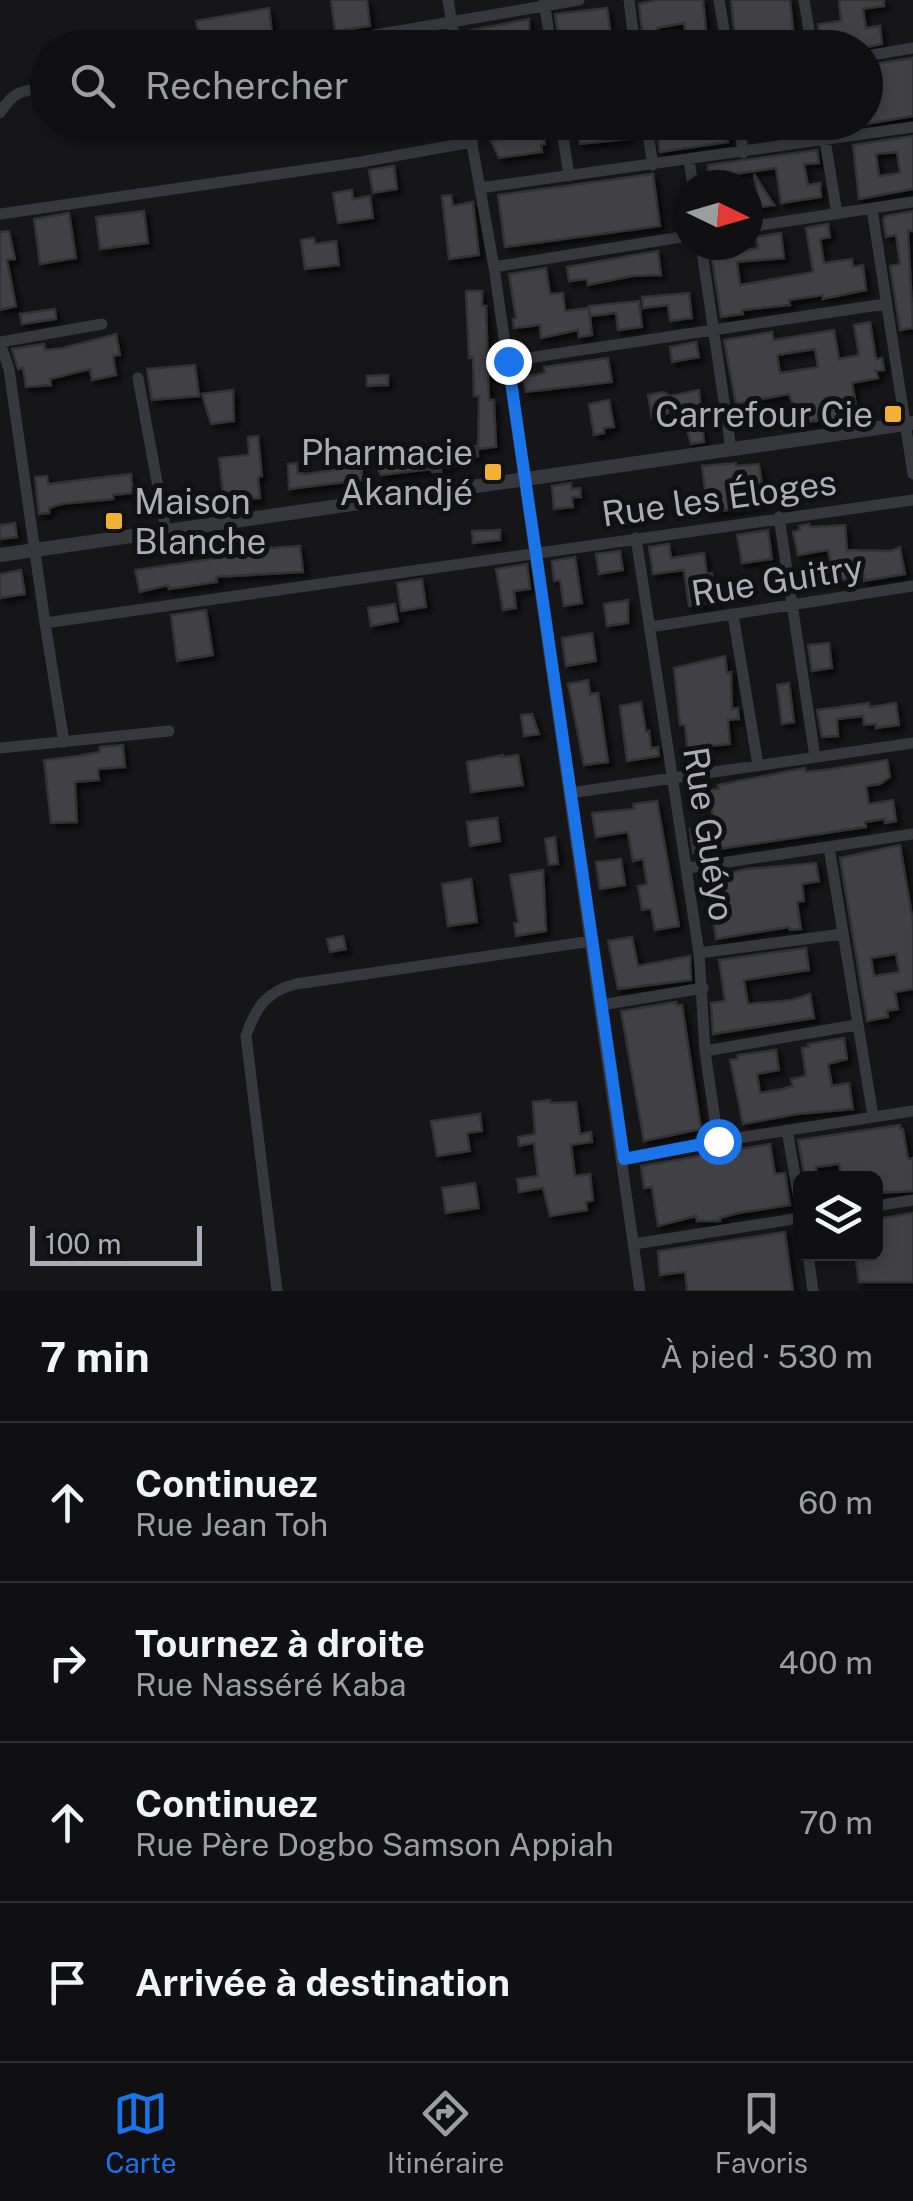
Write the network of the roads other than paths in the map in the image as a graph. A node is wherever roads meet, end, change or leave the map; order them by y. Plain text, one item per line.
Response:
1 (448, 0) edge
2 (579, 0) edge
3 (629, 0) edge
4 (719, 0) edge
5 (804, 0) edge
6 (545, 3) edge
7 (452, 20) junction
8 (397, 30) edge
9 (453, 30) edge
10 (549, 30) edge
11 (633, 30) edge
12 (723, 30) edge
13 (809, 30) edge
14 (913, 48) edge
15 (883, 53) edge
16 (30, 89) edge
17 (0, 113) edge
18 (913, 128) edge
19 (883, 132) edge
20 (564, 140) edge
21 (649, 140) edge
22 (741, 140) edge
23 (832, 140) edge
24 (825, 141) junction
25 (472, 142) joint
26 (743, 153) junction
27 (690, 160) junction
28 (653, 165) junction
29 (691, 170) edge
30 (569, 176) junction
31 (480, 188) junction
32 (913, 202) edge
33 (872, 209) junction
34 (0, 214) edge
35 (837, 214) junction
36 (763, 225) edge
37 (673, 238) edge
38 (702, 260) edge
39 (494, 266) junction
40 (886, 304) junction
41 (102, 324) dead end
42 (714, 330) junction
43 (0, 342) edge
44 (508, 361) junction
45 (138, 378) dead end
46 (909, 423) edge
47 (731, 449) junction
48 (913, 474) edge
49 (522, 479) junction
50 (913, 500) edge
51 (779, 517) junction
52 (166, 531) junction
53 (636, 538) junction
54 (34, 550) junction
55 (534, 552) junction
56 (0, 555) edge
57 (913, 586) edge
58 (792, 606) junction
59 (733, 614) junction
60 (45, 623) junction
61 (650, 627) junction
62 (169, 731) dead end
63 (64, 742) junction
64 (913, 743) edge
65 (0, 748) edge
66 (815, 757) junction
67 (758, 765) junction
68 (673, 776) junction
69 (570, 792) junction
70 (913, 834) edge
71 (828, 847) junction
72 (688, 868) junction
73 (842, 934) junction
74 (592, 940) junction
75 (700, 953) junction
76 (703, 988) junction
77 (601, 1005) junction
78 (856, 1025) junction
79 (705, 1051) junction
80 (913, 1112) edge
81 (873, 1116) junction
82 (787, 1130) junction
83 (718, 1141) junction
84 (624, 1159) junction
85 (794, 1171) edge
86 (913, 1200) edge
87 (883, 1205) edge
88 (793, 1219) edge
89 (634, 1244) junction
90 (809, 1261) edge
91 (277, 1291) edge
92 (640, 1291) edge
93 (813, 1291) edge

1 - 7 street
2 - 6 street
3 - 11 street
4 - 12 street
5 - 13 street
6 - 7 street
6 - 10 street
7 - 8 street
7 - 9 street
14 - 15 street
16 - 17 street
18 - 19 street
20 - 30 street
21 - 28 street
22 - 26 street
23 - 24 street
24 - 26 street
24 - 35 street
25 - 31 street
25 - 34 street
26 - 27 street
27 - 28 street
27 - 29 street
28 - 30 street
30 - 31 street
31 - 39 street
32 - 33 street
33 - 35 street
33 - 40 street
35 - 36 street
37 - 39 street
38 - 42 street
39 - 44 street
40 - 42 street
40 - 46 street
41 - 43 street
42 - 44 street
42 - 47 street
43 - 54 street
44 - 49 street
45 - 52 street
46 - 47 street
46 - 48 street
47 - 49 street
49 - 52 street
49 - 55 street
50 - 51 street, Rue les Éloges
51 - 53 street, Rue les Éloges
51 - 58 street
52 - 54 street
53 - 55 street, Rue les Éloges
53 - 61 street, Rue Guéyo
54 - 56 street
54 - 60 street
55 - 60 street, Rue les Éloges
55 - 69 street
57 - 58 street, Rue Guitry
58 - 59 street, Rue Guitry
58 - 66 street
59 - 61 street, Rue Guitry
59 - 67 street
60 - 63 street
61 - 68 street, Rue Guéyo
62 - 63 street
63 - 65 street
64 - 66 street
66 - 67 street
67 - 68 street
68 - 69 street
68 - 72 street, Rue Guéyo
69 - 74 street
70 - 71 street
71 - 72 street
71 - 73 street
72 - 75 street, Rue Guéyo
73 - 75 street
73 - 78 street
74 - 77 street
74 - 91 street
75 - 76 street, Rue Guéyo
76 - 77 street
76 - 79 street, Rue Guéyo
77 - 84 street
78 - 79 street
78 - 81 street
79 - 83 street, Rue Guéyo
80 - 81 street
81 - 82 street
82 - 83 street
82 - 85 street
83 - 84 street
84 - 89 street
86 - 87 street
88 - 89 street
89 - 92 street
90 - 93 street

